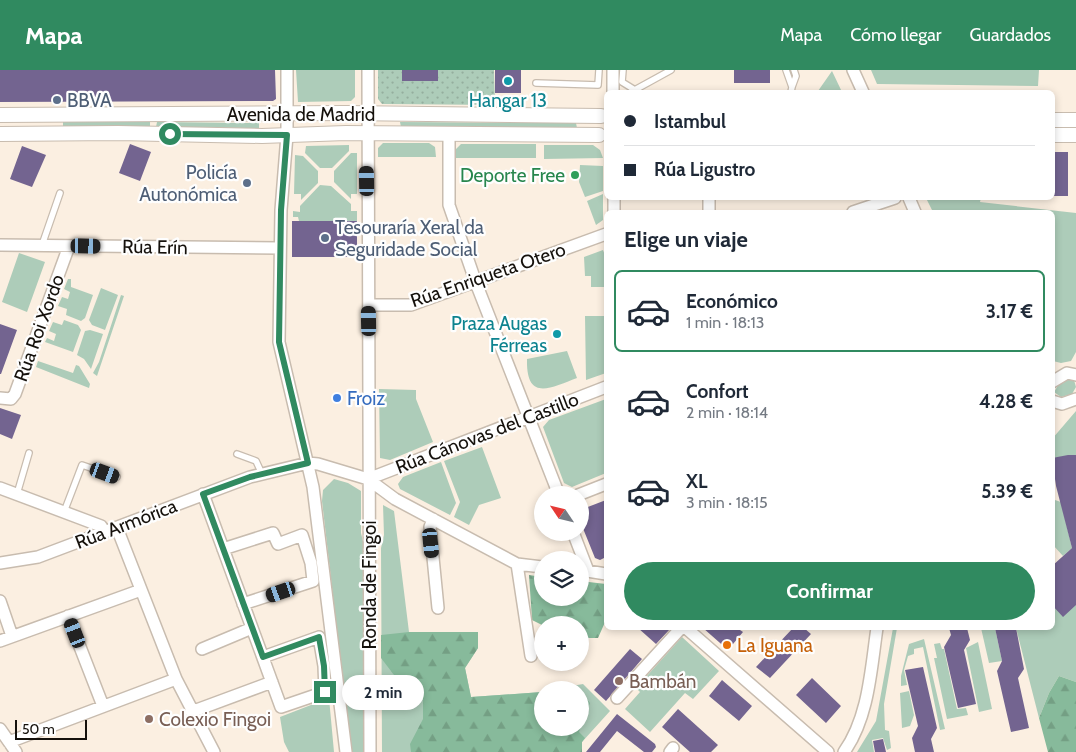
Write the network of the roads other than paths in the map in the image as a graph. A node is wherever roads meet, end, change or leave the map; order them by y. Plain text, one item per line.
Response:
1 (287, 70) edge
2 (368, 70) edge
3 (599, 70) edge
4 (613, 70) edge
5 (623, 70) edge
6 (671, 70) edge
7 (786, 70) edge
8 (794, 70) edge
9 (853, 70) edge
10 (536, 83) dead end
11 (613, 90) edge
12 (632, 90) edge
13 (635, 90) edge
14 (791, 90) edge
15 (862, 90) edge
16 (287, 113) junction
17 (367, 113) junction
18 (604, 114) edge
19 (0, 115) edge
20 (1055, 120) edge
21 (1076, 120) edge
22 (0, 134) edge
23 (367, 134) junction
24 (287, 135) junction
25 (449, 135) junction
26 (1055, 135) edge
27 (1076, 135) edge
28 (603, 138) edge
29 (60, 193) dead end
30 (889, 200) edge
31 (859, 210) edge
32 (604, 235) edge
33 (0, 245) edge
34 (42, 245) junction
35 (69, 246) junction
36 (280, 248) junction
37 (476, 283) junction
38 (369, 305) junction
39 (1075, 372) edge
40 (1055, 380) edge
41 (604, 388) edge
42 (0, 398) edge
43 (1076, 399) edge
44 (1055, 404) edge
45 (528, 418) junction
46 (29, 453) dead end
47 (237, 454) dead end
48 (308, 463) junction
49 (262, 474) junction
50 (117, 477) dead end
51 (368, 479) junction
52 (604, 485) edge
53 (555, 486) edge
54 (0, 488) edge
55 (589, 491) edge
56 (16, 494) junction
57 (203, 494) junction
58 (64, 512) junction
59 (433, 519) junction
60 (117, 528) junction
61 (105, 532) junction
62 (223, 549) junction
63 (0, 563) edge
64 (517, 564) junction
65 (534, 566) edge
66 (589, 572) edge
67 (604, 574) edge
68 (141, 590) junction
69 (0, 601) edge
70 (243, 604) junction
71 (438, 608) dead end
72 (68, 616) junction
73 (252, 628) junction
74 (679, 630) edge
75 (688, 630) edge
76 (876, 630) edge
77 (12, 636) junction
78 (0, 641) edge
79 (202, 649) dead end
80 (531, 656) dead end
81 (263, 657) junction
82 (176, 679) junction
83 (272, 682) junction
84 (617, 698) dead end
85 (103, 706) junction
86 (191, 712) junction
87 (0, 729) edge
88 (12, 747) edge
89 (214, 752) edge
90 (346, 752) edge
91 (370, 752) edge
92 (828, 752) edge
93 (844, 752) edge

1 - 16 street, Ronda de Fingoi
2 - 17 street, Ronda de Fingoi
3 - 10 lane
4 - 11 street
5 - 12 lane
6 - 13 lane
7 - 14 lane
8 - 14 lane
9 - 15 street
16 - 17 street, Avenida de Madrid
16 - 19 street, Avenida de Madrid
16 - 24 street, Ronda de Fingoi
17 - 18 street, Avenida de Madrid
17 - 23 street, Ronda de Fingoi
18 - 28 street
20 - 21 street
22 - 24 street, Avenida de Madrid
23 - 24 street, Avenida de Madrid
23 - 25 street, Avenida de Madrid
23 - 38 street, Ronda de Fingoi
24 - 36 street, Ronda de Fingoi
25 - 28 street, Avenida de Madrid
25 - 37 street
26 - 27 street
29 - 34 lane
30 - 31 street
32 - 37 street, Rúa Enriqueta Otero
33 - 34 street, Rúa Erín
34 - 35 street, Rúa Erín
35 - 36 street, Rúa Erín
35 - 42 street, Rúa Roi Xordo
36 - 48 street, Ronda de Fingoi
37 - 38 street, Rúa Enriqueta Otero
37 - 45 street
38 - 51 street, Ronda de Fingoi
39 - 40 street
41 - 45 street, Rúa Cánovas del Castillo
43 - 44 street
45 - 51 street, Rúa Cánovas del Castillo
45 - 53 street
46 - 56 lane
47 - 49 lane
48 - 49 street, Rúa Armórica
48 - 51 street
48 - 90 street, Ronda de Fingoi
49 - 57 street, Rúa Armórica
50 - 58 lane
51 - 59 street
51 - 91 street, Ronda de Fingoi
52 - 55 street
54 - 56 street
56 - 58 street
57 - 60 street, Rúa Armórica
57 - 62 street
58 - 61 street
59 - 64 street
59 - 71 street
60 - 61 street, Rúa Armórica
60 - 68 street
61 - 63 street, Rúa Armórica
62 - 70 street
62 - 70 street
64 - 65 street
64 - 80 street
66 - 67 street
68 - 72 street
68 - 82 street
69 - 77 street
70 - 73 street
72 - 77 street
72 - 85 street
73 - 79 street
73 - 81 street
74 - 84 street
75 - 92 street
76 - 93 street
77 - 78 street
81 - 83 street
81 - 83 street
82 - 85 street
82 - 86 street
83 - 86 street
85 - 88 street
86 - 89 street
87 - 88 street

